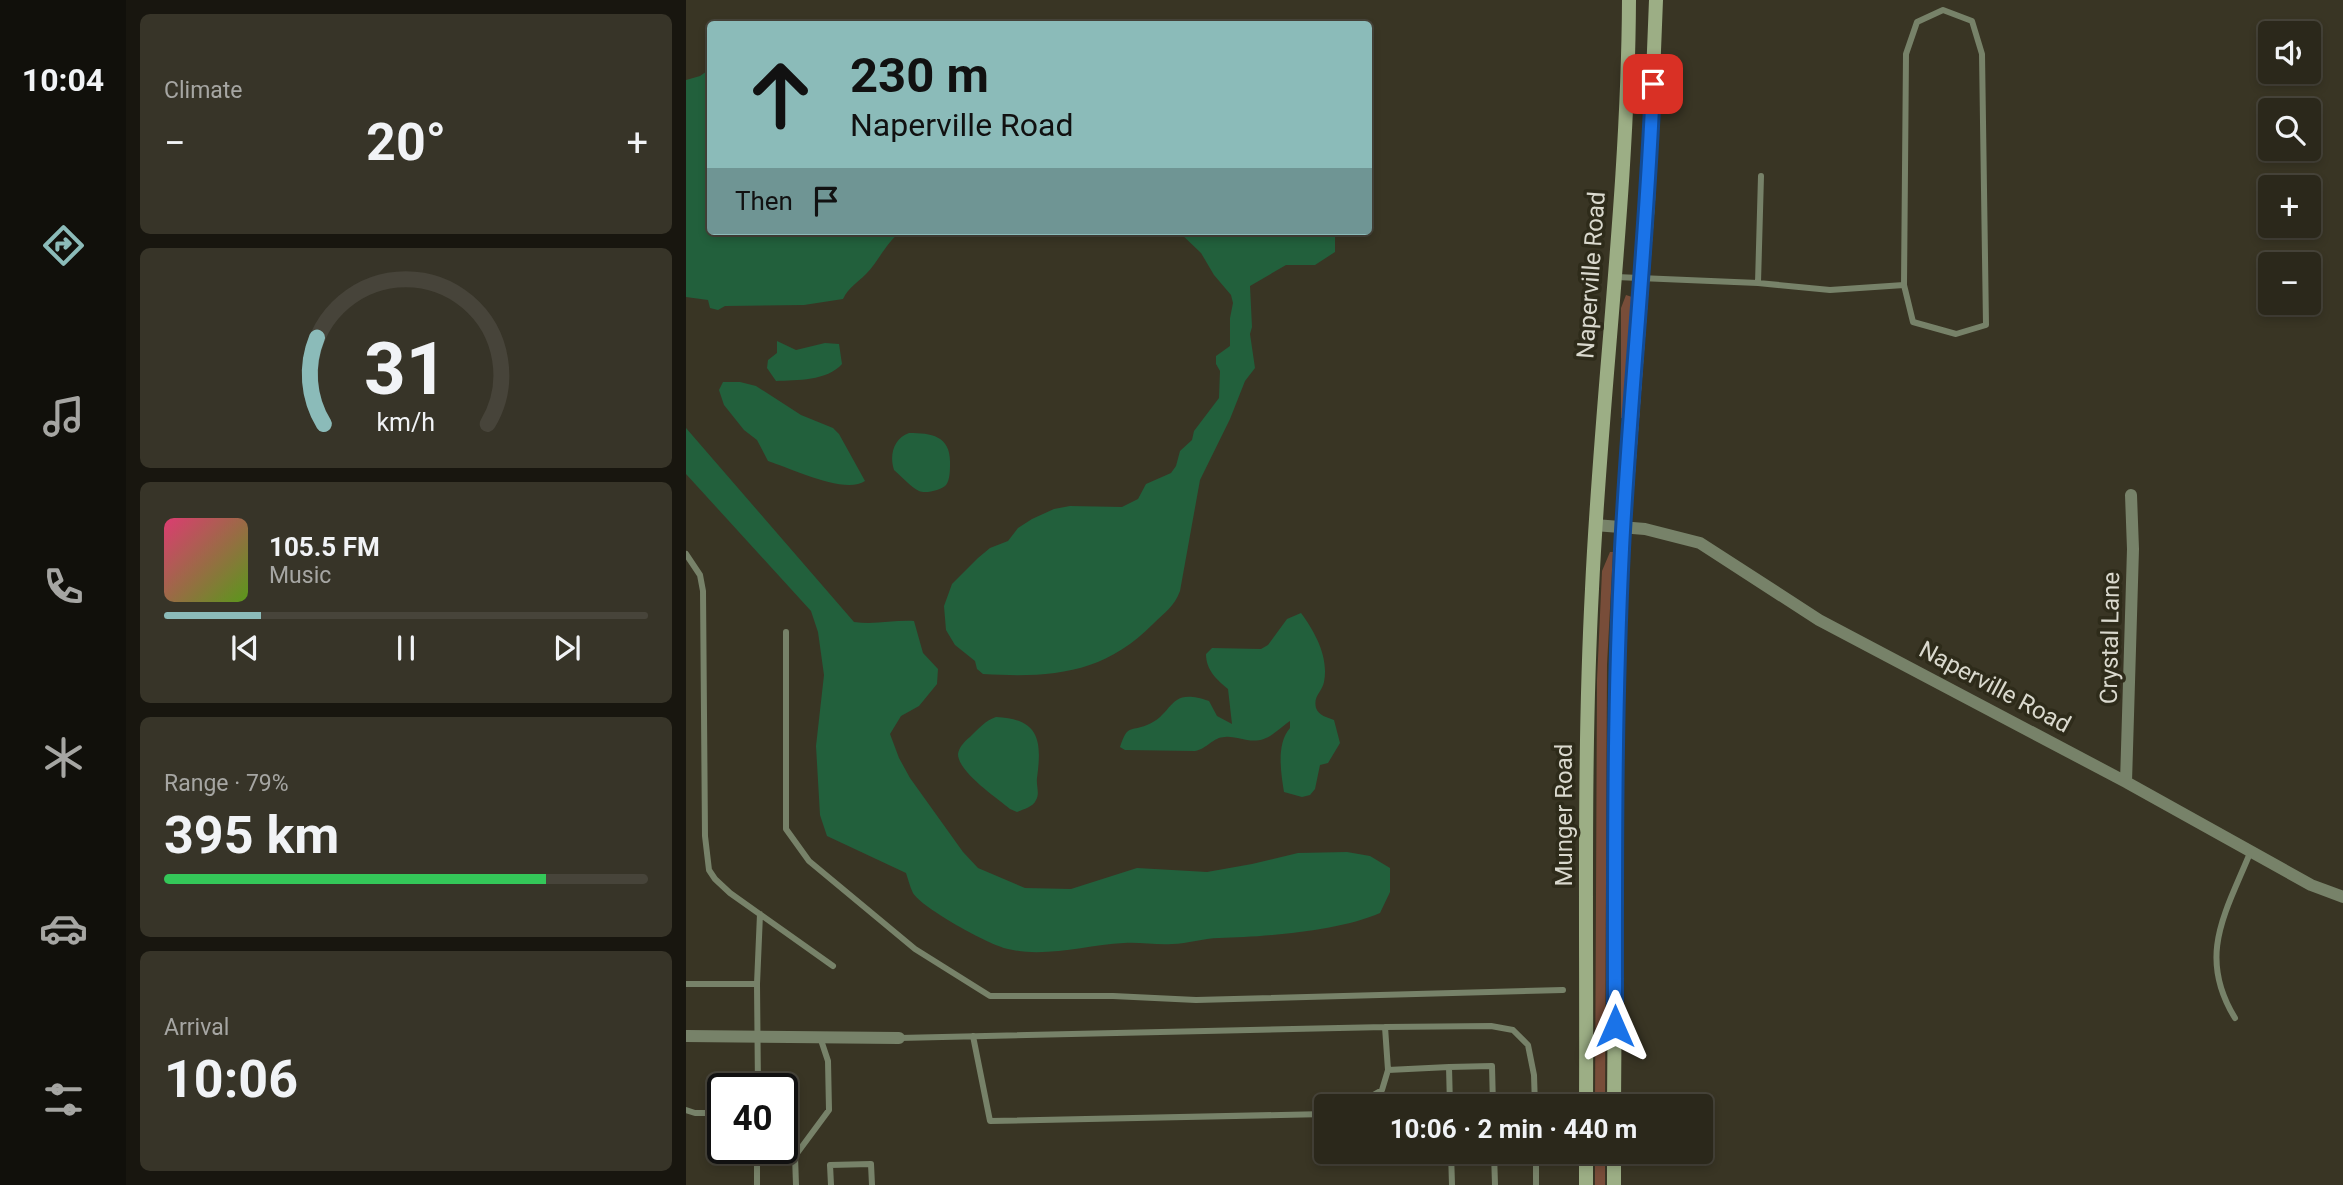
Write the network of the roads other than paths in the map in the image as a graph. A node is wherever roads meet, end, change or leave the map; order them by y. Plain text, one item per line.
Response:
1 (1629, 0) edge
2 (1656, 0) edge
3 (1761, 176) dead end
4 (1614, 276) junction
5 (1642, 278) junction
6 (1758, 283) junction
7 (1904, 285) junction
8 (2131, 495) dead end
9 (1595, 525) junction
10 (1623, 527) junction
11 (686, 554) edge
12 (690, 565) edge
13 (786, 632) dead end
14 (2126, 782) junction
15 (2250, 853) junction
16 (2343, 897) edge
17 (760, 914) junction
18 (833, 966) dead end
19 (757, 984) junction
20 (686, 985) edge
21 (1563, 990) dead end
22 (2235, 1018) dead end
23 (1385, 1027) junction
24 (973, 1036) junction
25 (686, 1037) edge
26 (758, 1037) junction
27 (820, 1037) junction
28 (899, 1038) joint
29 (1449, 1067) junction
30 (1388, 1070) junction
31 (758, 1073) edge
32 (1375, 1094) edge
33 (1450, 1094) edge
34 (1493, 1094) edge
35 (1535, 1094) edge
36 (1586, 1094) edge
37 (1614, 1094) edge
38 (686, 1110) edge
39 (707, 1113) edge
40 (1314, 1114) edge
41 (757, 1164) edge
42 (1451, 1164) edge
43 (1494, 1164) edge
44 (1536, 1164) edge
45 (1586, 1164) edge
46 (1614, 1164) edge
47 (757, 1185) edge
48 (796, 1185) edge
49 (831, 1185) edge
50 (872, 1185) edge
51 (1452, 1185) edge
52 (1495, 1185) edge
53 (1536, 1185) edge
54 (1586, 1185) edge
55 (1614, 1185) edge

1 - 4 street, Naperville Road
2 - 5 street, Naperville Road
3 - 6 lane
4 - 5 lane
4 - 9 street, Naperville Road
5 - 6 lane
5 - 10 street, Naperville Road
6 - 7 lane
7 - 7 lane
8 - 14 street, Crystal Lane
9 - 10 street, Naperville Road
9 - 36 street, Munger Road
10 - 14 street, Naperville Road
10 - 37 street, Munger Road
11 - 12 lane
12 - 17 lane
13 - 21 lane
14 - 15 street, Naperville Road
15 - 16 street, Naperville Road
15 - 22 lane
17 - 18 lane
17 - 19 lane
19 - 20 lane
19 - 26 lane
23 - 24 lane
23 - 30 lane
23 - 35 lane
24 - 28 lane
24 - 40 lane
25 - 26 street
26 - 27 street
26 - 31 lane
27 - 28 street
27 - 48 lane
29 - 30 lane
29 - 33 lane
29 - 34 lane
30 - 32 lane
38 - 39 lane
41 - 47 lane
42 - 51 lane
43 - 52 lane
44 - 53 lane
45 - 54 street
46 - 55 street
49 - 50 lane

